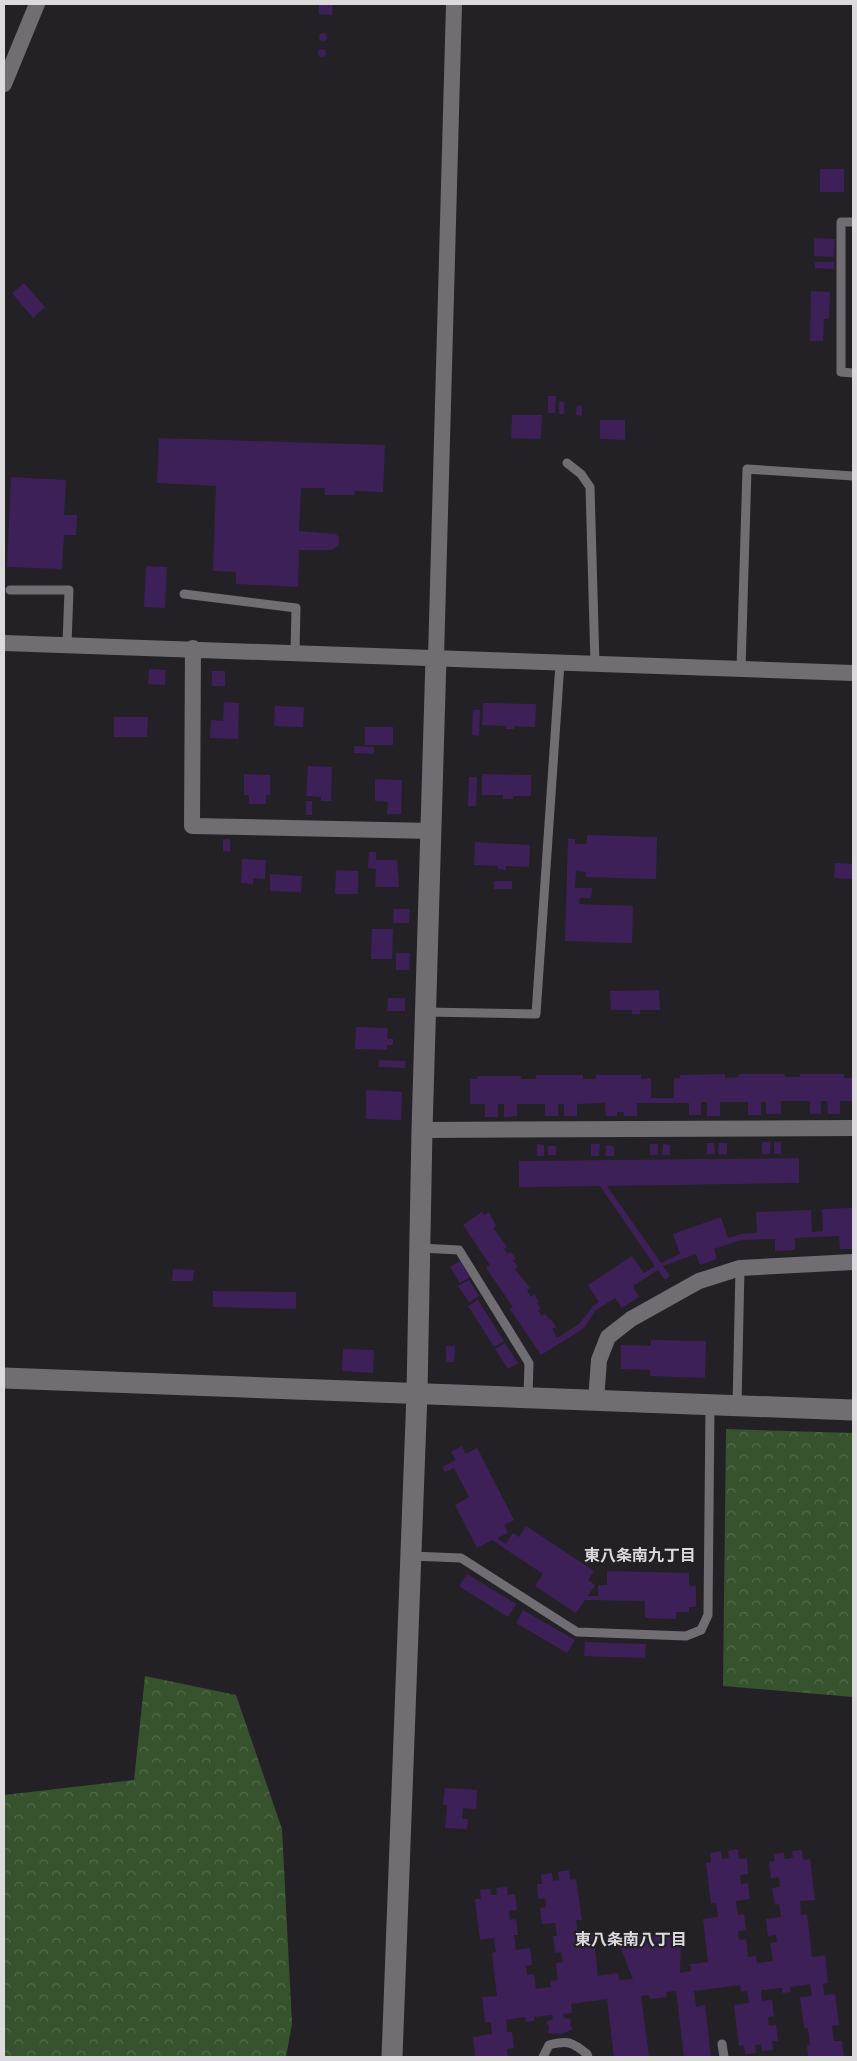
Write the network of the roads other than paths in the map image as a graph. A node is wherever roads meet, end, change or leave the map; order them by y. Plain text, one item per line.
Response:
1 (36, 4) edge
2 (454, 4) edge
3 (4, 84) edge
4 (853, 222) edge
5 (853, 373) edge
6 (567, 463) dead end
7 (853, 476) edge
8 (10, 590) dead end
9 (184, 594) dead end
10 (4, 643) edge
11 (67, 644) junction
12 (193, 648) junction
13 (294, 652) junction
14 (436, 658) junction
15 (560, 663) junction
16 (595, 664) junction
17 (741, 669) junction
18 (853, 673) edge
19 (432, 831) junction
20 (426, 1012) junction
21 (853, 1128) edge
22 (422, 1130) junction
23 (420, 1248) junction
24 (853, 1262) edge
25 (740, 1268) junction
26 (4, 1378) edge
27 (417, 1392) junction
28 (528, 1397) junction
29 (596, 1400) junction
30 (710, 1405) junction
31 (737, 1406) junction
32 (853, 1410) edge
33 (411, 1556) junction
34 (722, 2044) dead end
35 (392, 2057) edge
36 (543, 2057) edge
37 (588, 2057) edge
38 (724, 2057) edge

1 - 3 street
2 - 14 street
4 - 5 lane
6 - 16 lane
7 - 17 lane
8 - 11 lane
9 - 13 lane
10 - 11 street
11 - 12 street
12 - 13 street
12 - 19 street
13 - 14 street
14 - 15 street
14 - 19 street
15 - 16 street
15 - 20 lane
16 - 17 street
17 - 18 street
19 - 20 street
20 - 22 street
21 - 22 street
22 - 23 street
23 - 27 street
23 - 28 lane
24 - 25 street
25 - 29 street
25 - 31 lane
26 - 27 street
27 - 28 street
27 - 33 street
28 - 29 street
29 - 30 street
30 - 31 street
30 - 33 lane
31 - 32 street
33 - 35 street
34 - 38 lane
36 - 37 lane

